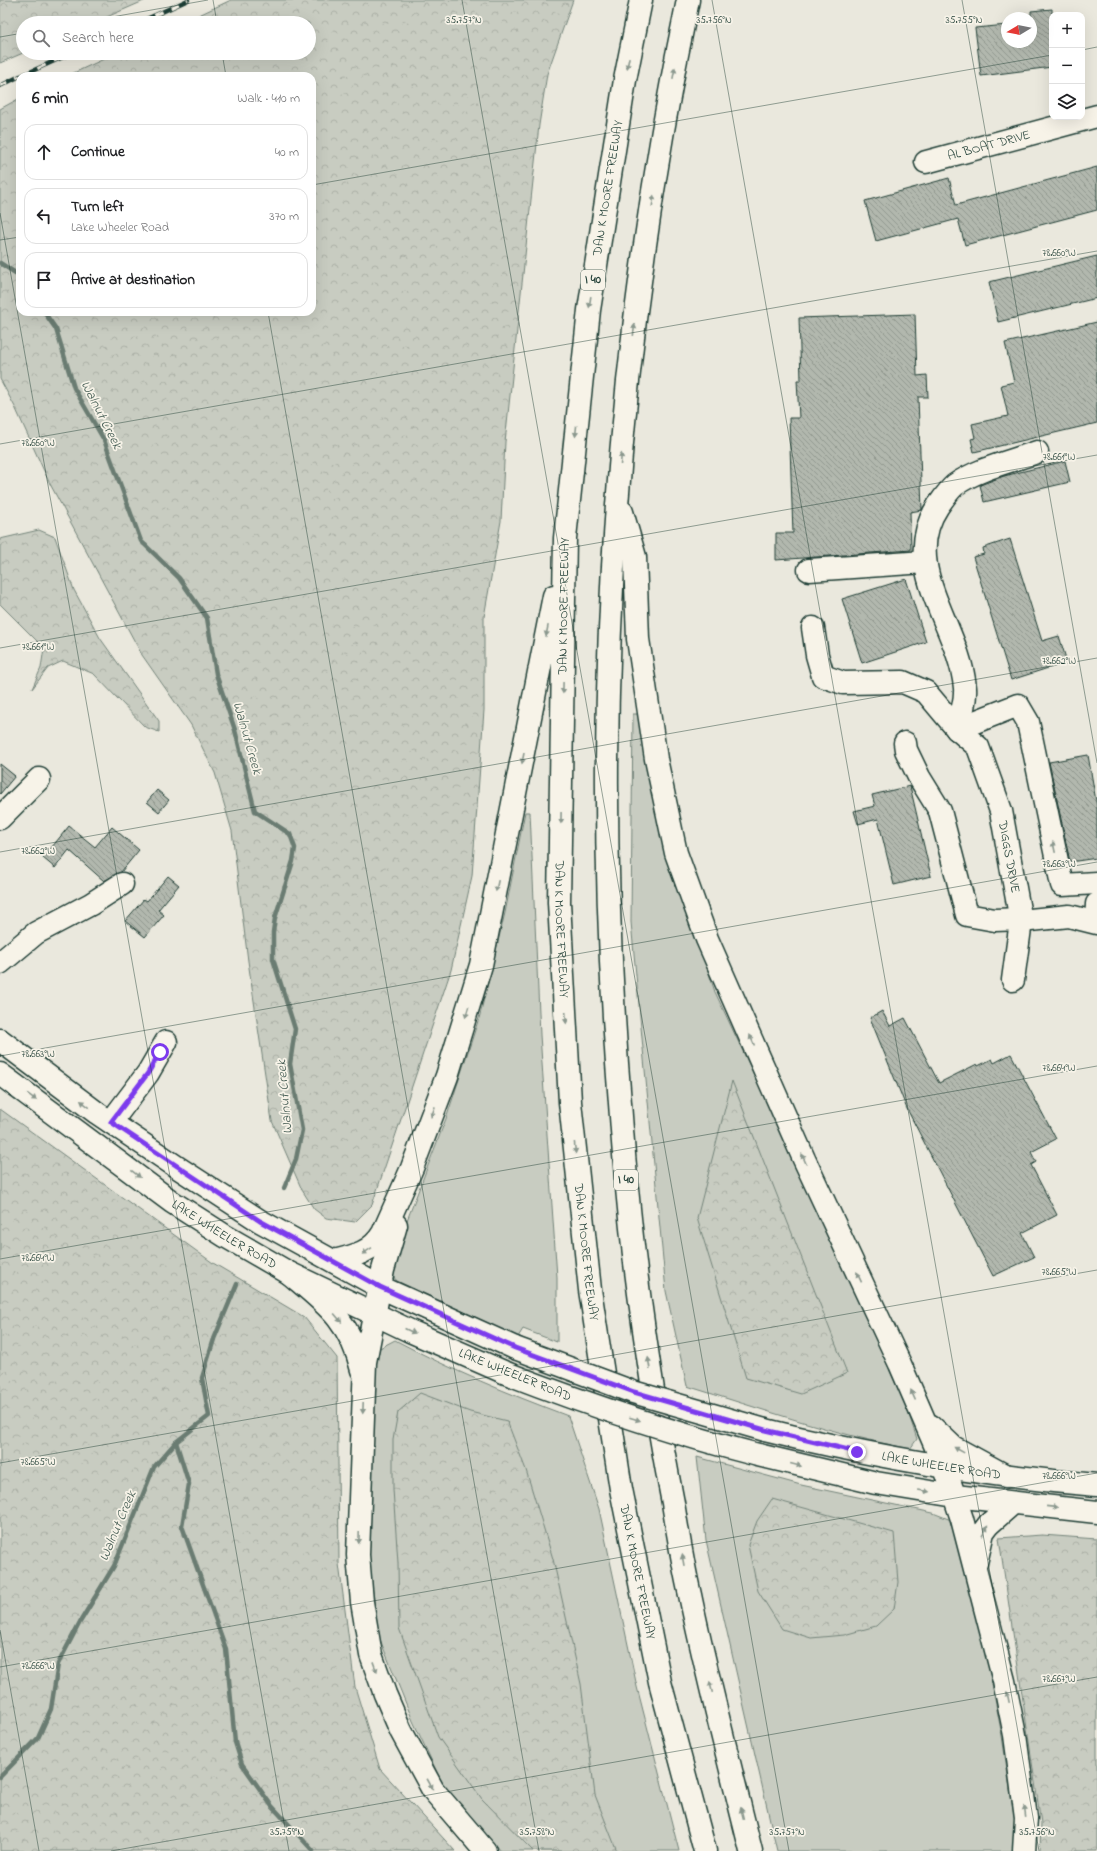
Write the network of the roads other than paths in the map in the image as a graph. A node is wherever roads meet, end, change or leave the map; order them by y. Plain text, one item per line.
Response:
1 (641, 0) edge
2 (688, 0) edge
3 (1097, 116) edge
4 (926, 162) dead end
5 (1037, 452) dead end
6 (618, 498) junction
7 (565, 538) junction
8 (925, 562) junction
9 (808, 570) dead end
10 (813, 628) dead end
11 (957, 729) junction
12 (905, 743) dead end
13 (39, 779) dead end
14 (0, 818) edge
15 (1097, 883) edge
16 (122, 884) dead end
17 (1097, 916) edge
18 (1021, 920) junction
19 (0, 963) edge
20 (1013, 980) dead end
21 (0, 1040) edge
22 (166, 1042) dead end
23 (0, 1074) edge
24 (111, 1122) junction
25 (412, 1168) junction
26 (334, 1262) junction
27 (289, 1273) junction
28 (380, 1287) junction
29 (375, 1313) junction
30 (364, 1381) junction
31 (924, 1419) junction
32 (945, 1468) junction
33 (1006, 1476) junction
34 (1097, 1485) edge
35 (954, 1496) junction
36 (1014, 1503) junction
37 (1097, 1512) edge
38 (975, 1568) junction
39 (485, 1851) edge
40 (705, 1851) edge
41 (751, 1851) edge
42 (1024, 1851) edge

1 -> 7 main road, DAN K MOORE FREEWAY / I 40
6 -> 2 main road, I 40
3 - 4 main road, AL BOAT DRIVE
5 - 8 main road
31 -> 6 main road
41 -> 6 main road, I 40
7 -> 25 main road
7 -> 40 main road, DAN K MOORE FREEWAY / I 40
8 - 9 main road
8 - 11 main road
10 - 11 main road, DIGGS DRIVE
15 -> 11 main road
11 - 18 main road, DIGGS DRIVE
12 - 18 main road
13 - 14 main road
16 - 19 main road
17 - 18 main road
18 - 20 main road, DIGGS DRIVE
24 -> 21 main road, LAKE WHEELER ROAD
22 - 24 main road
23 -> 27 main road, LAKE WHEELER ROAD
24 - 26 main road, LAKE WHEELER ROAD
25 -> 26 main road
25 - 28 main road
26 - 28 main road, LAKE WHEELER ROAD
27 - 29 main road, LAKE WHEELER ROAD
27 -> 30 main road
28 - 29 main road
28 - 32 main road, LAKE WHEELER ROAD, bridge
29 - 30 main road
29 -> 35 main road, LAKE WHEELER ROAD, bridge
30 -> 39 main road
31 - 32 main road
33 -> 31 main road
32 - 33 main road, LAKE WHEELER ROAD
32 - 35 main road
33 - 34 main road, LAKE WHEELER ROAD
35 - 36 main road, LAKE WHEELER ROAD
35 - 38 main road
36 -> 37 main road, LAKE WHEELER ROAD
38 -> 36 main road
42 -> 38 main road

